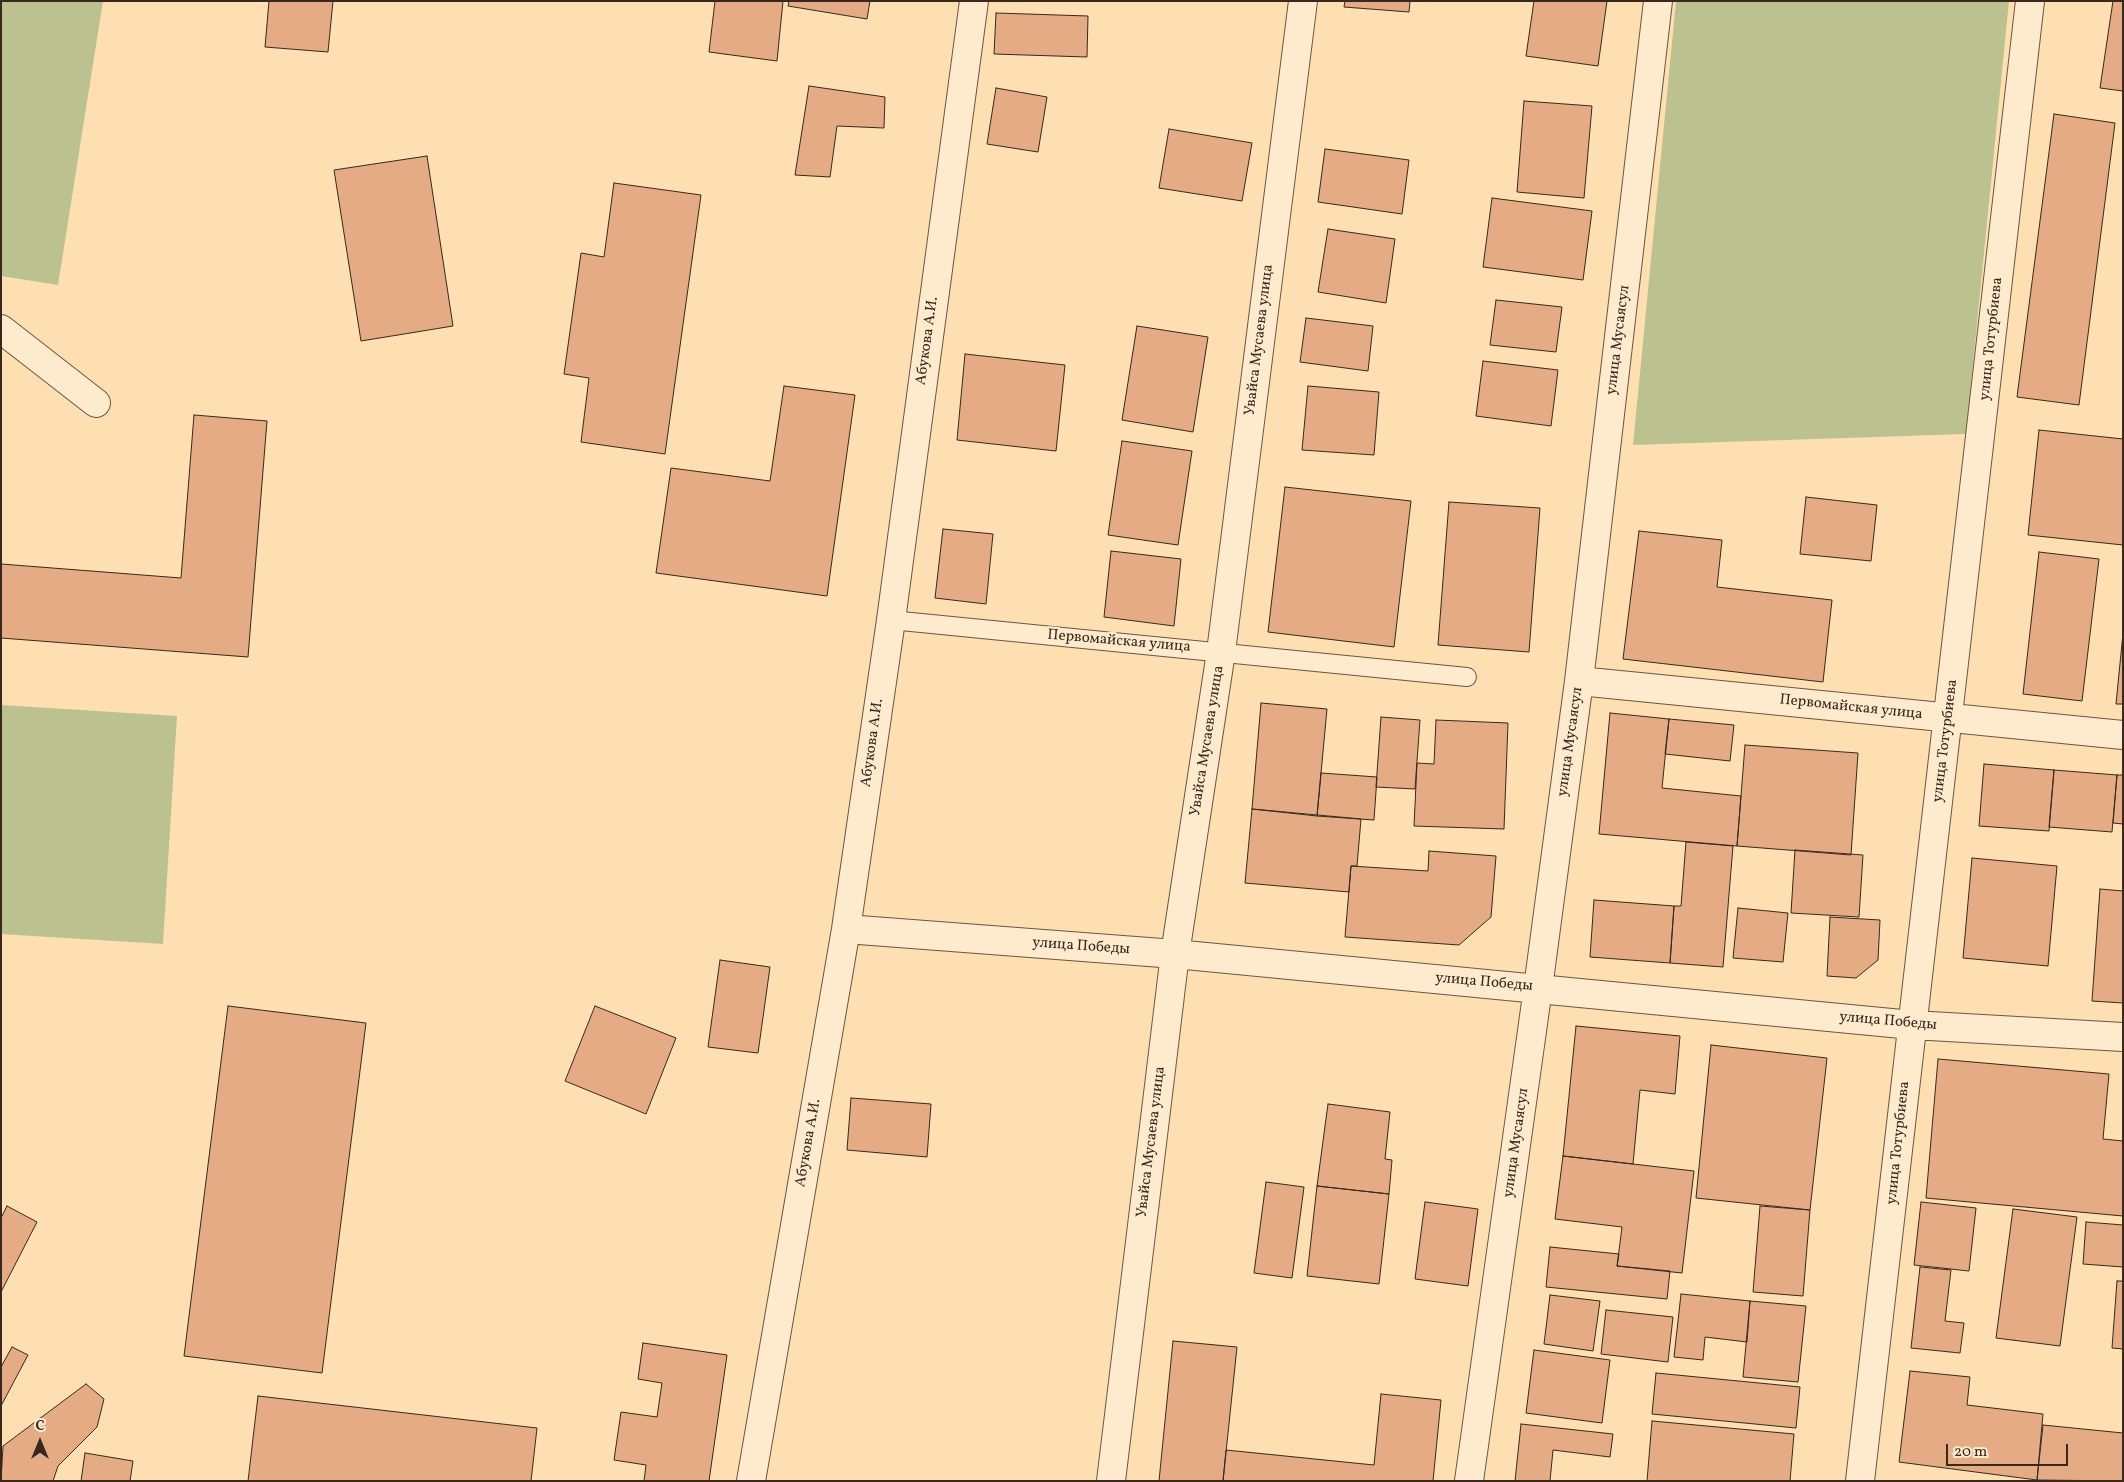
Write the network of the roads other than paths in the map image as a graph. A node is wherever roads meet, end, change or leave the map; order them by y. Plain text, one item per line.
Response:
1 (974, 1) edge
2 (1303, 1) edge
3 (1658, 1) edge
4 (2030, 1) edge
5 (1, 329) edge
6 (96, 403) dead end
7 (891, 620) junction
8 (1221, 652) junction
9 (1466, 677) dead end
10 (1579, 681) junction
11 (1949, 717) junction
12 (2123, 735) edge
13 (846, 929) junction
14 (1175, 954) junction
15 (1538, 988) junction
16 (1912, 1025) junction
17 (2123, 1037) edge
18 (751, 1481) edge
19 (1111, 1481) edge
20 (1469, 1481) edge
21 (1860, 1481) edge

1 - 7 street, Абукова А.И.
2 - 8 street, Увайса Мусаева улица
3 - 10 street, улица Мусаясул
4 - 11 street, улица Тотурбиева
5 - 6 street
7 - 8 lane, Первомайская улица
7 - 13 street, Абукова А.И.
8 - 9 lane, Первомайская улица
8 - 14 street, Увайса Мусаева улица
10 - 11 street, Первомайская улица
10 - 15 street, улица Мусаясул
11 - 12 street, Первомайская улица
11 - 16 street, улица Тотурбиева
13 - 14 street, улица Победы
13 - 18 street, Абукова А.И.
14 - 15 street, улица Победы
14 - 19 street, Увайса Мусаева улица
15 - 16 street, улица Победы
15 - 20 street, улица Мусаясул
16 - 17 street, улица Победы
16 - 21 street, улица Тотурбиева

